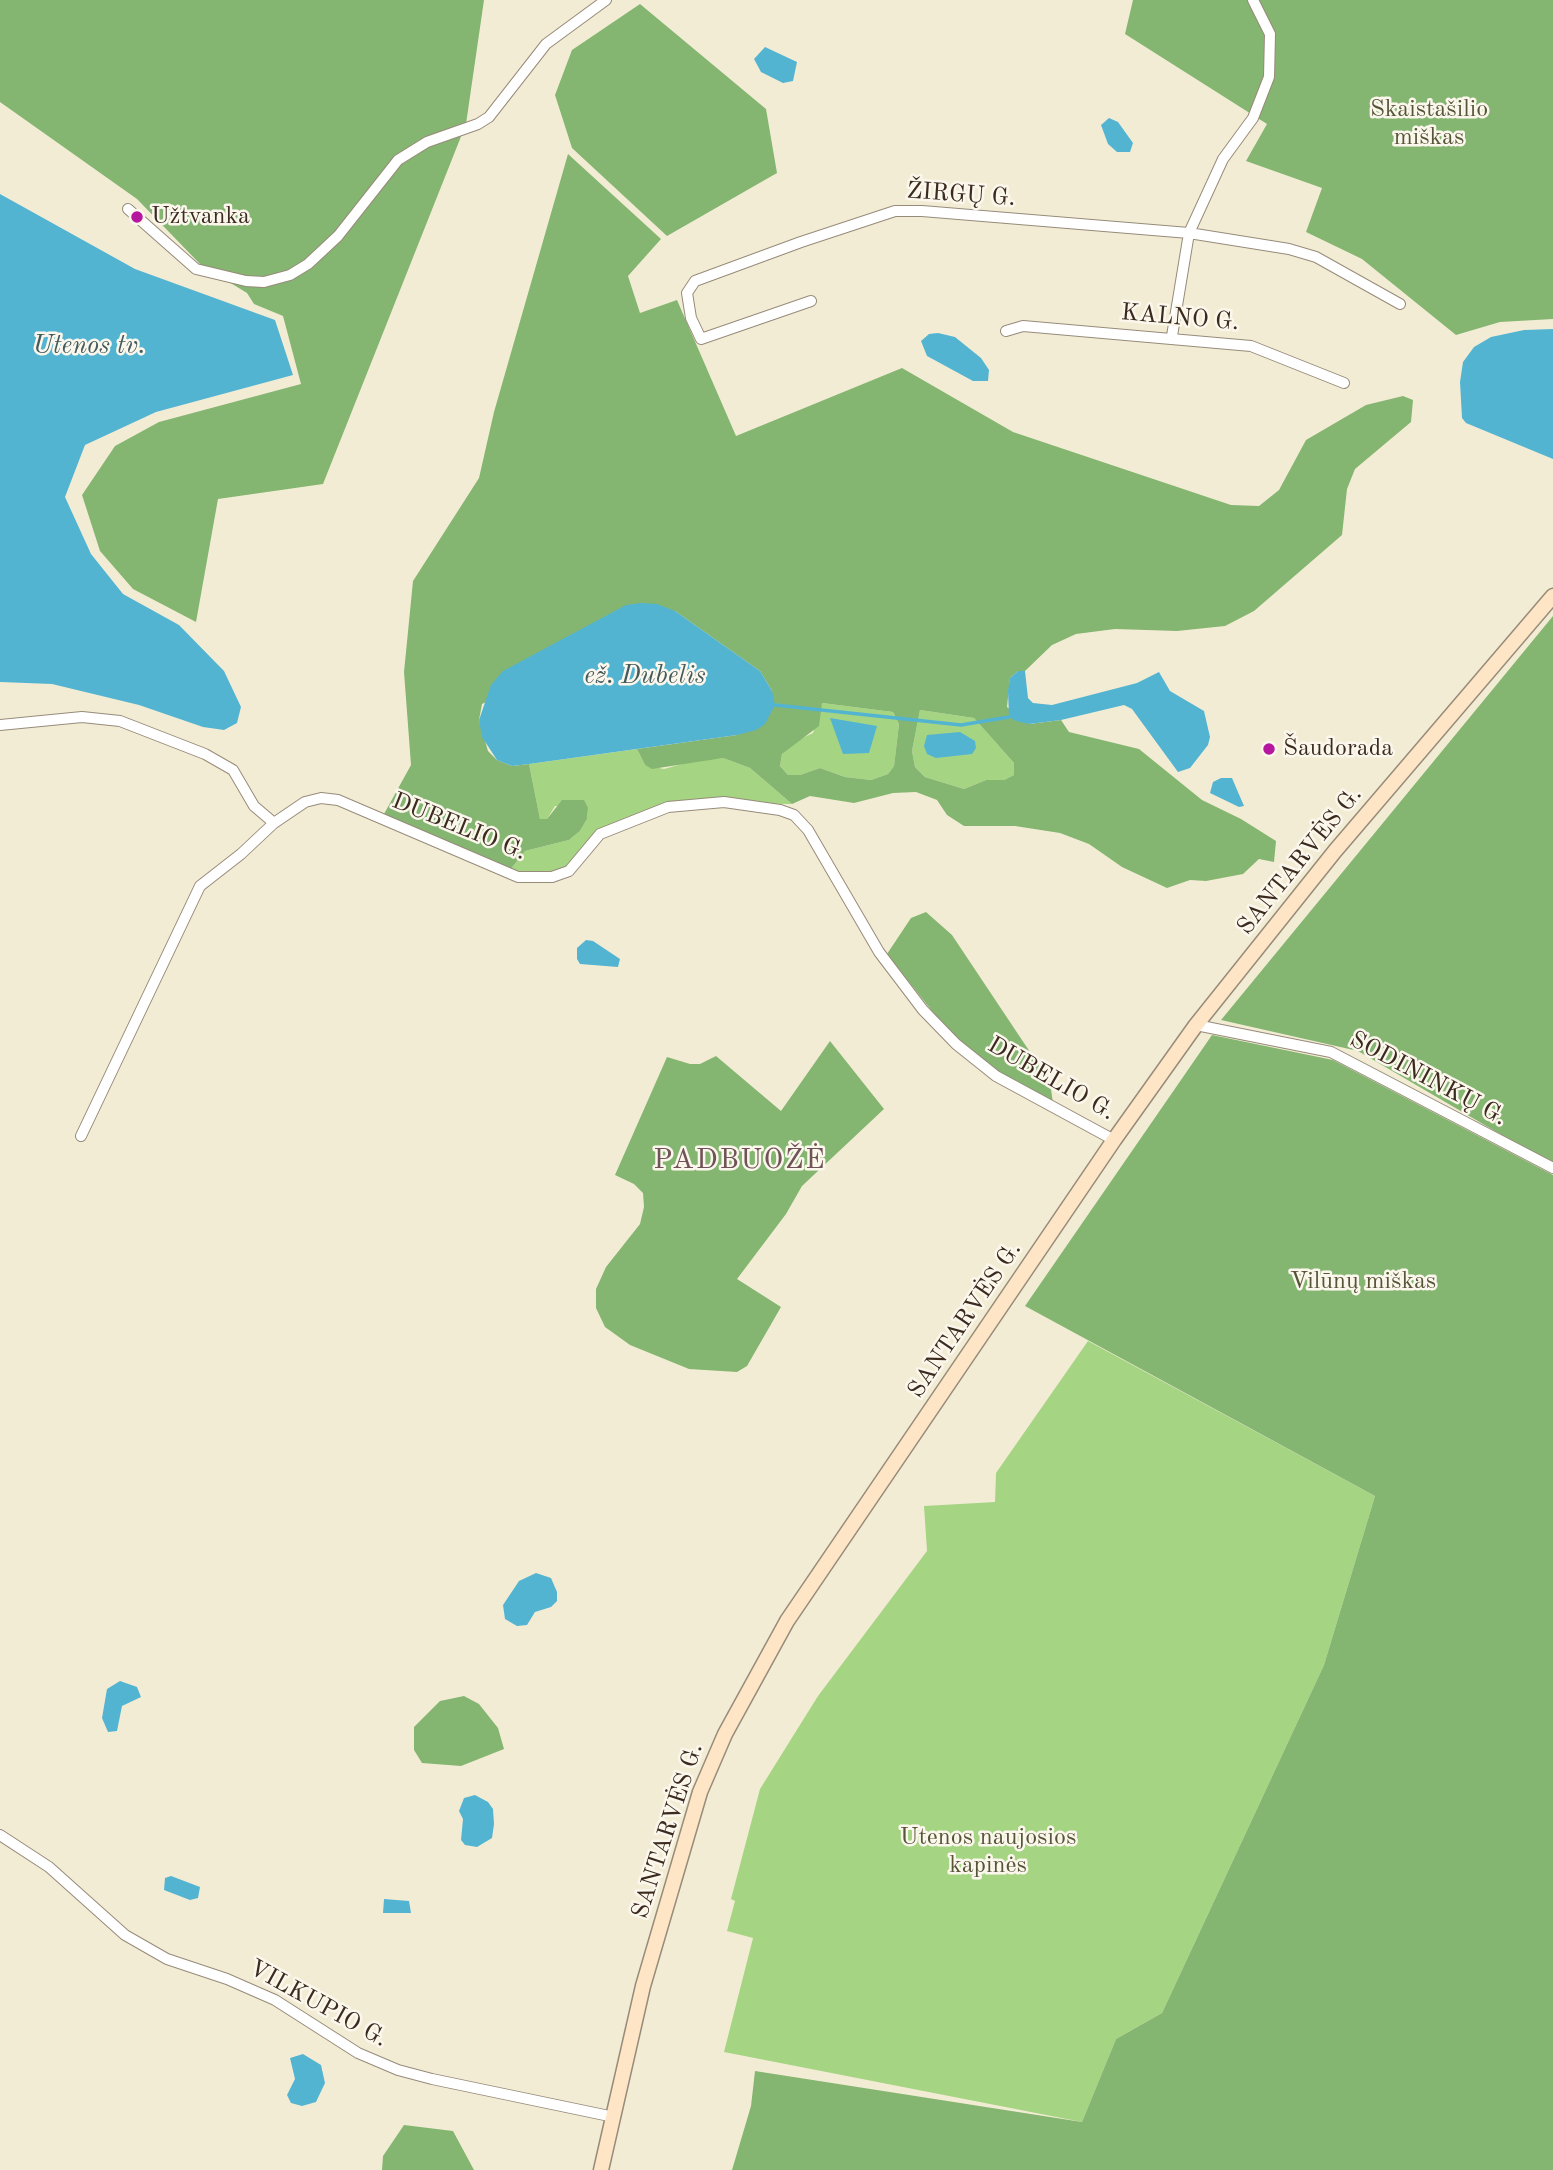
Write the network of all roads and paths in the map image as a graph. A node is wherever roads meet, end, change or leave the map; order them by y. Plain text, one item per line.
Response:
1 (606, 0) edge
2 (1253, 0) edge
3 (128, 209) dead end
4 (1189, 233) junction
5 (811, 301) dead end
6 (1400, 304) dead end
7 (1006, 331) dead end
8 (1172, 337) junction
9 (1344, 383) dead end
10 (1553, 596) edge
11 (0, 725) edge
12 (274, 823) junction
13 (1196, 1026) junction
14 (81, 1136) dead end
15 (1114, 1140) junction
16 (1553, 1168) edge
17 (0, 1835) edge
18 (614, 2117) junction
19 (601, 2170) edge

1 - 3 street
2 - 4 street
4 - 5 street, ŽIRGŲ G.
4 - 6 street, ŽIRGŲ G.
4 - 8 street
7 - 8 street, KALNO G.
8 - 9 street, KALNO G.
10 - 13 main road, SANTARVĖS G.
11 - 12 street
12 - 14 street, DUBELIO G.
12 - 15 street, DUBELIO G.
13 - 15 main road, SANTARVĖS G.
13 - 16 street, SODININKŲ G.
15 - 18 main road, SANTARVĖS G.
17 - 18 street, VILKUPIO G.
18 - 19 main road, SANTARVĖS G.

